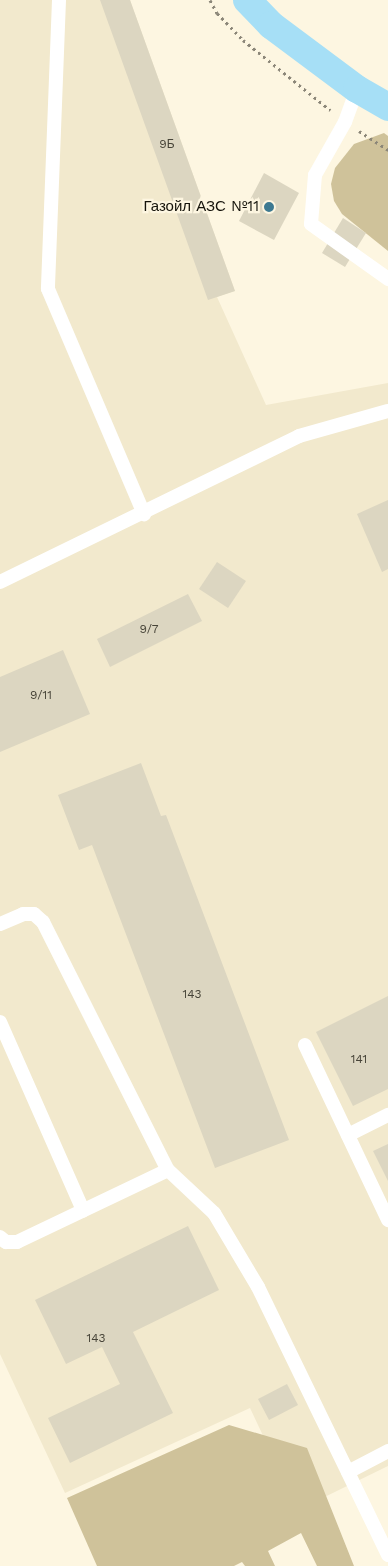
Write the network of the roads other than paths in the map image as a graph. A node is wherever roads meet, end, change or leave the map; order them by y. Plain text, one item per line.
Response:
1 (59, 0) edge
2 (247, 0) edge
3 (357, 89) junction
4 (388, 107) edge
5 (388, 279) edge
6 (388, 412) edge
7 (144, 514) junction
8 (0, 582) edge
9 (0, 924) edge
10 (0, 1022) edge
11 (304, 1045) dead end
12 (388, 1115) edge
13 (348, 1135) junction
14 (168, 1170) junction
15 (84, 1210) junction
16 (388, 1220) edge
17 (0, 1237) edge
18 (388, 1451) edge
19 (348, 1472) junction
20 (388, 1555) edge

1 - 7 lane
2 - 3 main road
3 - 4 main road
3 - 5 lane
6 - 7 lane
7 - 8 lane
9 - 14 lane
10 - 15 lane
11 - 13 lane
12 - 13 lane
13 - 16 lane
14 - 15 lane
14 - 19 lane
15 - 17 lane
18 - 19 lane
19 - 20 lane

